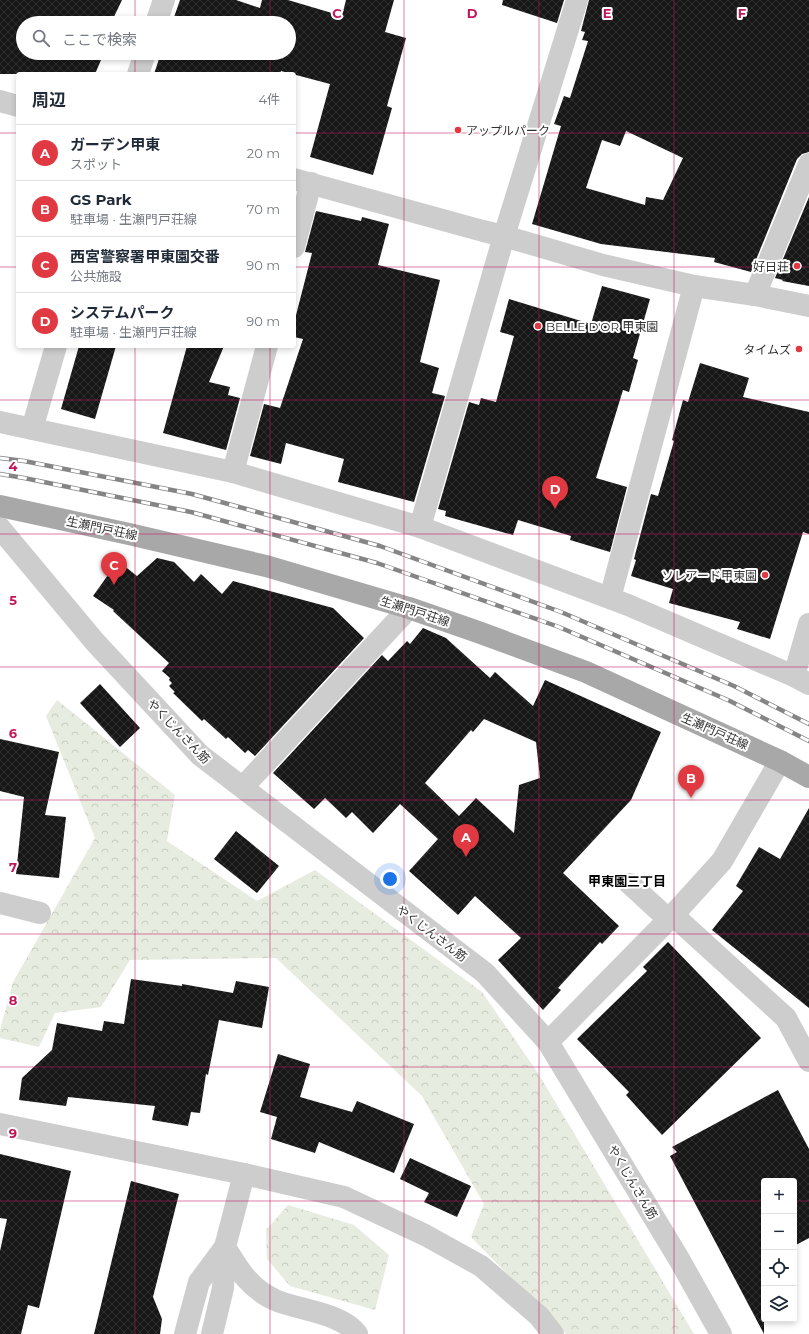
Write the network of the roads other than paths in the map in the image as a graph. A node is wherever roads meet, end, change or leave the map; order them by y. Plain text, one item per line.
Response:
1 (164, 0) edge
2 (577, 0) edge
3 (158, 16) edge
4 (143, 60) edge
5 (139, 72) edge
6 (0, 101) edge
7 (16, 105) edge
8 (809, 164) edge
9 (303, 181) edge
10 (296, 232) edge
11 (504, 236) junction
12 (694, 286) junction
13 (755, 295) junction
14 (809, 306) edge
15 (55, 348) edge
16 (266, 348) edge
17 (0, 422) edge
18 (32, 429) junction
19 (233, 472) junction
20 (0, 506) edge
21 (420, 527) junction
22 (0, 528) edge
23 (610, 598) junction
24 (408, 608) junction
25 (809, 624) edge
26 (801, 680) edge
27 (780, 760) junction
28 (809, 777) edge
29 (243, 787) junction
30 (630, 884) dead end
31 (0, 903) edge
32 (40, 913) dead end
33 (671, 917) junction
34 (548, 1042) junction
35 (809, 1061) edge
36 (0, 1124) edge
37 (244, 1174) junction
38 (224, 1247) junction
39 (185, 1334) edge
40 (212, 1334) edge
41 (356, 1334) edge
42 (553, 1334) edge
43 (721, 1334) edge

1 - 3 street
2 - 11 street
4 - 5 street
6 - 7 street
8 - 13 street
9 - 10 street
9 - 11 street
11 - 12 street
11 - 21 street
12 - 13 street
12 - 23 street
13 - 14 street
15 - 18 street
16 - 19 street
17 - 18 street
18 - 19 street
19 - 21 street
20 - 24 main road, 生瀬門戸荘線
21 - 23 street
22 - 29 street, やくじんさん筋
23 - 26 street
24 - 27 main road, 生瀬門戸荘線
24 - 29 street
25 - 26 street
27 - 28 main road, 生瀬門戸荘線
27 - 33 street
29 - 34 street, やくじんさん筋
30 - 33 street
31 - 32 street
33 - 34 street
33 - 35 street
34 - 43 street, やくじんさん筋
36 - 37 street
37 - 38 street
37 - 42 street
38 - 39 street
38 - 40 street
38 - 41 street

